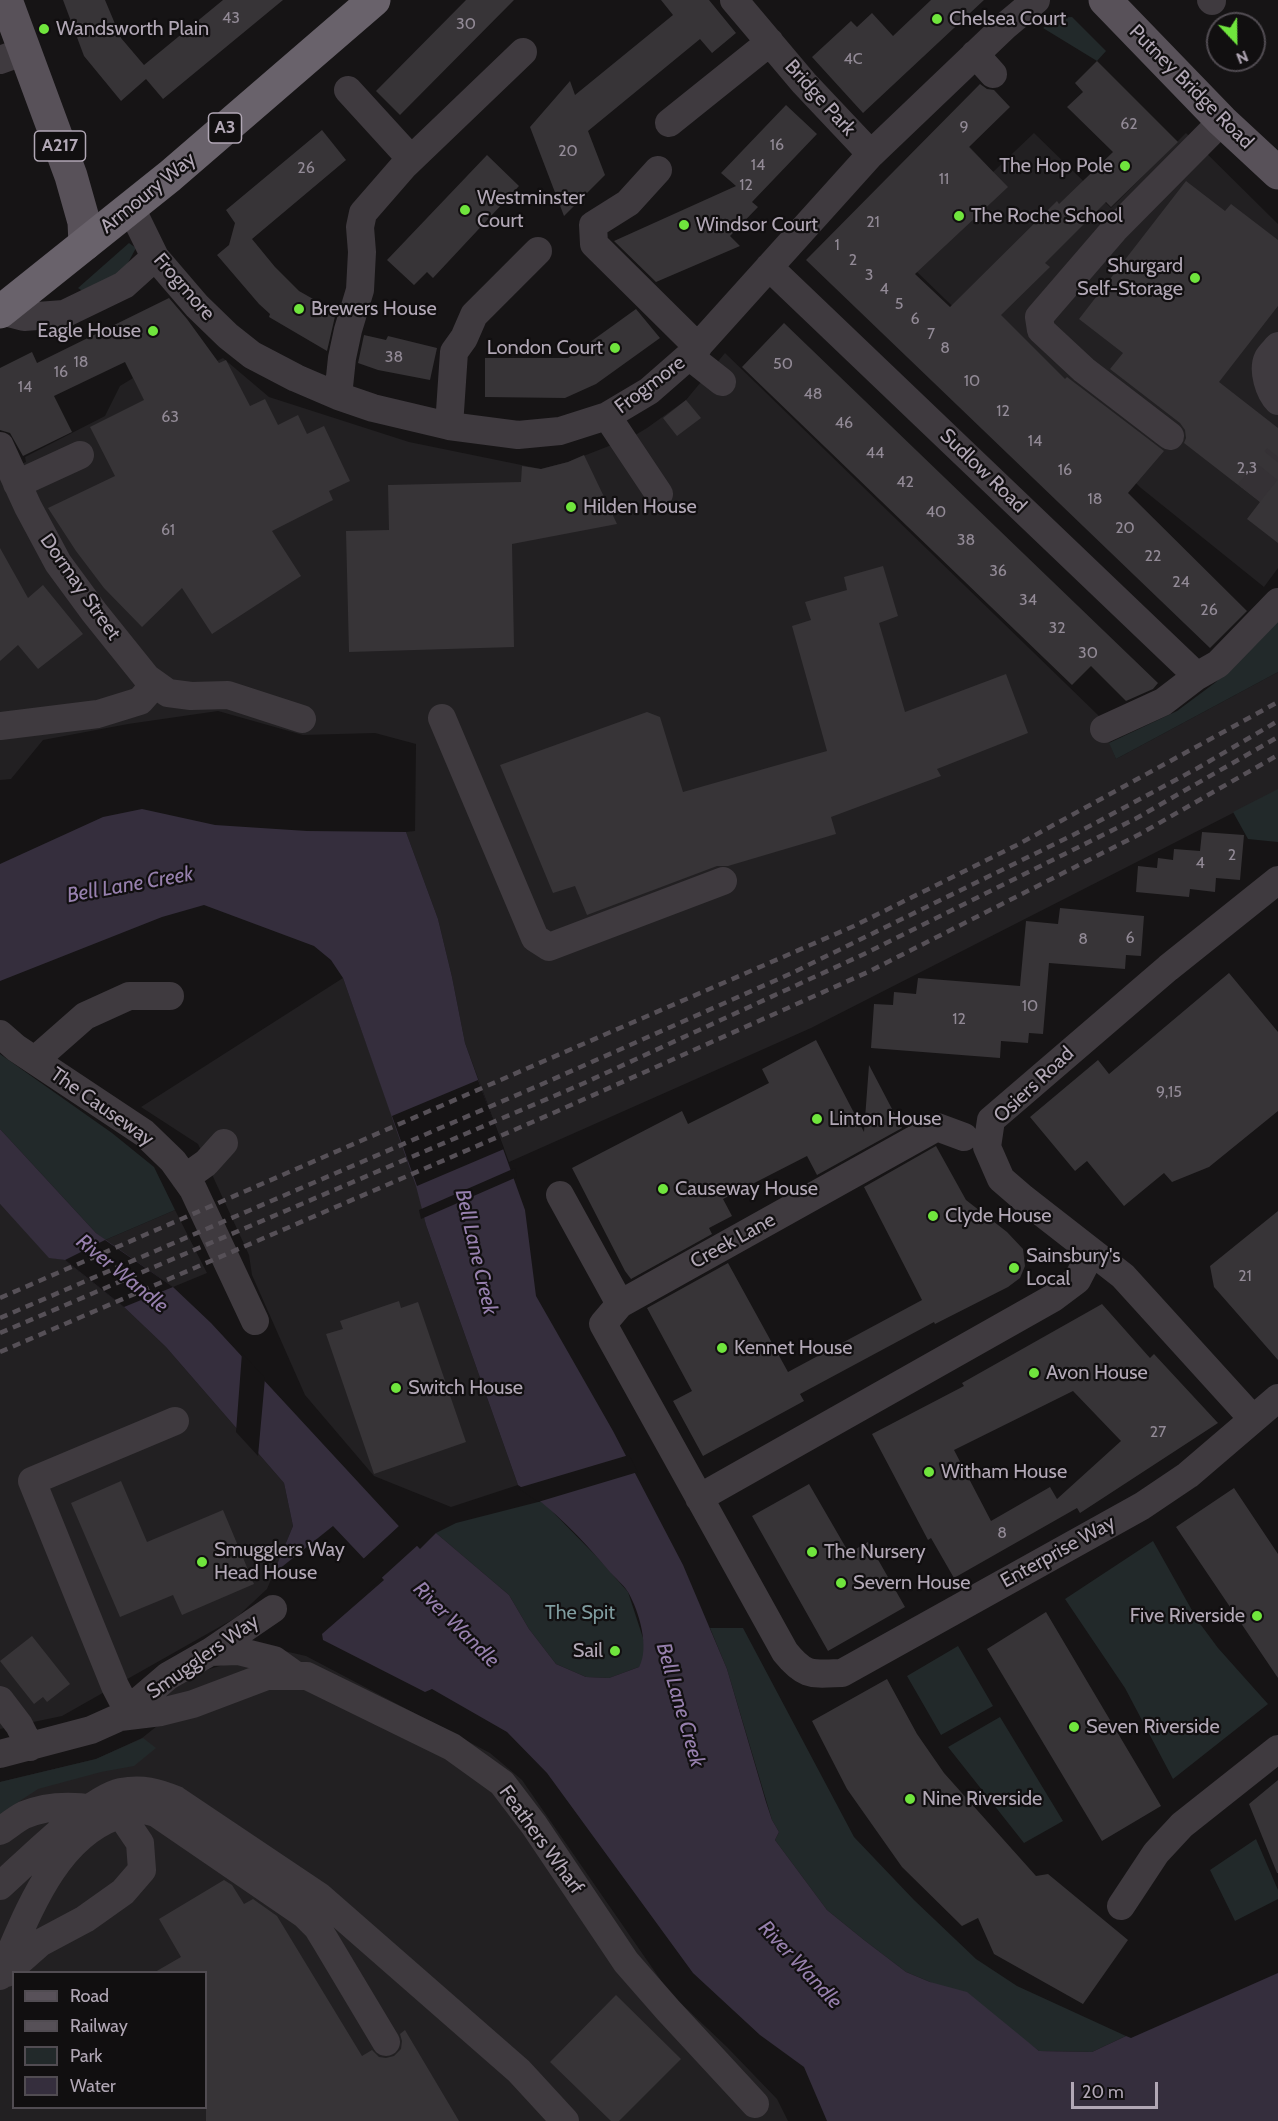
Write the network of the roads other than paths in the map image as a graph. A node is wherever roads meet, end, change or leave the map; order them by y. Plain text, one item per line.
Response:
1 (6, 0) edge
2 (374, 0) edge
3 (734, 0) edge
4 (1036, 0) edge
5 (1105, 0) edge
6 (770, 42) junction
7 (523, 52) dead end
8 (13, 56) edge
9 (348, 90) dead end
10 (1222, 121) junction
11 (669, 123) dead end
12 (871, 154) junction
13 (411, 159) junction
14 (658, 170) dead end
15 (1278, 174) edge
16 (131, 208) junction
17 (85, 244) junction
18 (538, 251) dead end
19 (155, 257) junction
20 (768, 267) junction
21 (1, 312) edge
22 (1278, 346) edge
23 (694, 351) junction
24 (722, 382) dead end
25 (338, 396) junction
26 (1278, 401) edge
27 (608, 416) junction
28 (449, 426) junction
29 (1170, 436) dead end
30 (0, 446) edge
31 (80, 455) dead end
32 (17, 484) junction
33 (659, 494) dead end
34 (1278, 603) edge
35 (1197, 676) junction
36 (155, 684) junction
37 (442, 718) dead end
38 (302, 719) dead end
39 (0, 726) edge
40 (1104, 729) dead end
41 (1278, 880) edge
42 (723, 881) dead end
43 (170, 996) dead end
44 (0, 1034) edge
45 (35, 1060) junction
46 (964, 1137) dead end
47 (224, 1143) dead end
48 (185, 1178) junction
49 (560, 1195) dead end
50 (1092, 1253) junction
51 (612, 1314) junction
52 (255, 1321) dead end
53 (1278, 1398) edge
54 (1253, 1419) junction
55 (175, 1421) dead end
56 (699, 1498) junction
57 (273, 1609) dead end
58 (210, 1653) junction
59 (297, 1676) junction
60 (0, 1700) edge
61 (124, 1714) junction
62 (30, 1747) junction
63 (1278, 1749) edge
64 (0, 1754) edge
65 (89, 1808) junction
66 (121, 1815) junction
67 (0, 1831) edge
68 (0, 1886) edge
69 (1121, 1906) dead end
70 (0, 1977) edge
71 (386, 2042) dead end
72 (755, 2103) dead end
73 (566, 2121) edge

1 - 8 main road, A217
2 - 16 highway, Armoury Way / A3
3 - 6 street, Bridge Park
4 - 12 street, Frogmore
5 - 10 main road, Putney Bridge Road
6 - 11 street, Bridge Park
6 - 12 street, Bridge Park
7 - 13 street
8 - 17 main road, A217
9 - 13 street
10 - 15 main road, Putney Bridge Road
10 - 29 street
12 - 20 street, Frogmore
13 - 25 street
14 - 23 street
16 - 17 highway, Armoury Way / A3
16 - 19 street, Frogmore
17 - 21 highway, Armoury Way / A3
18 - 28 street
19 - 21 street, Armoury Way
19 - 25 street, Frogmore
20 - 23 street, Frogmore
20 - 35 street, Sudlow Road
22 - 26 street
23 - 24 street
23 - 27 street, Frogmore
25 - 28 street, Frogmore
27 - 28 street, Frogmore
27 - 33 street
30 - 32 street, Dormay Street
31 - 32 street
32 - 36 street, Dormay Street
34 - 35 street
35 - 40 street
36 - 38 street, Dormay Street
36 - 39 street
37 - 42 street
41 - 50 street, Osiers Road
43 - 45 street
44 - 45 street, The Causeway
45 - 48 street, The Causeway
46 - 51 street, Creek Lane
47 - 48 street
48 - 52 street, The Causeway
49 - 51 street, Enterprise Way
50 - 54 street, Osiers Road
50 - 56 street
51 - 56 street, Enterprise Way
53 - 54 street
54 - 56 street, Enterprise Way
55 - 61 street
57 - 58 street, Smugglers Way
58 - 59 street
58 - 61 street, Smugglers Way
59 - 61 street, Feathers Wharf
59 - 72 street, Feathers Wharf
60 - 62 street
61 - 62 street, Smugglers Way
62 - 64 street, Smugglers Way
63 - 69 street
65 - 66 street
65 - 67 street
65 - 68 street
65 - 73 street
66 - 70 street
66 - 70 street
66 - 71 street

